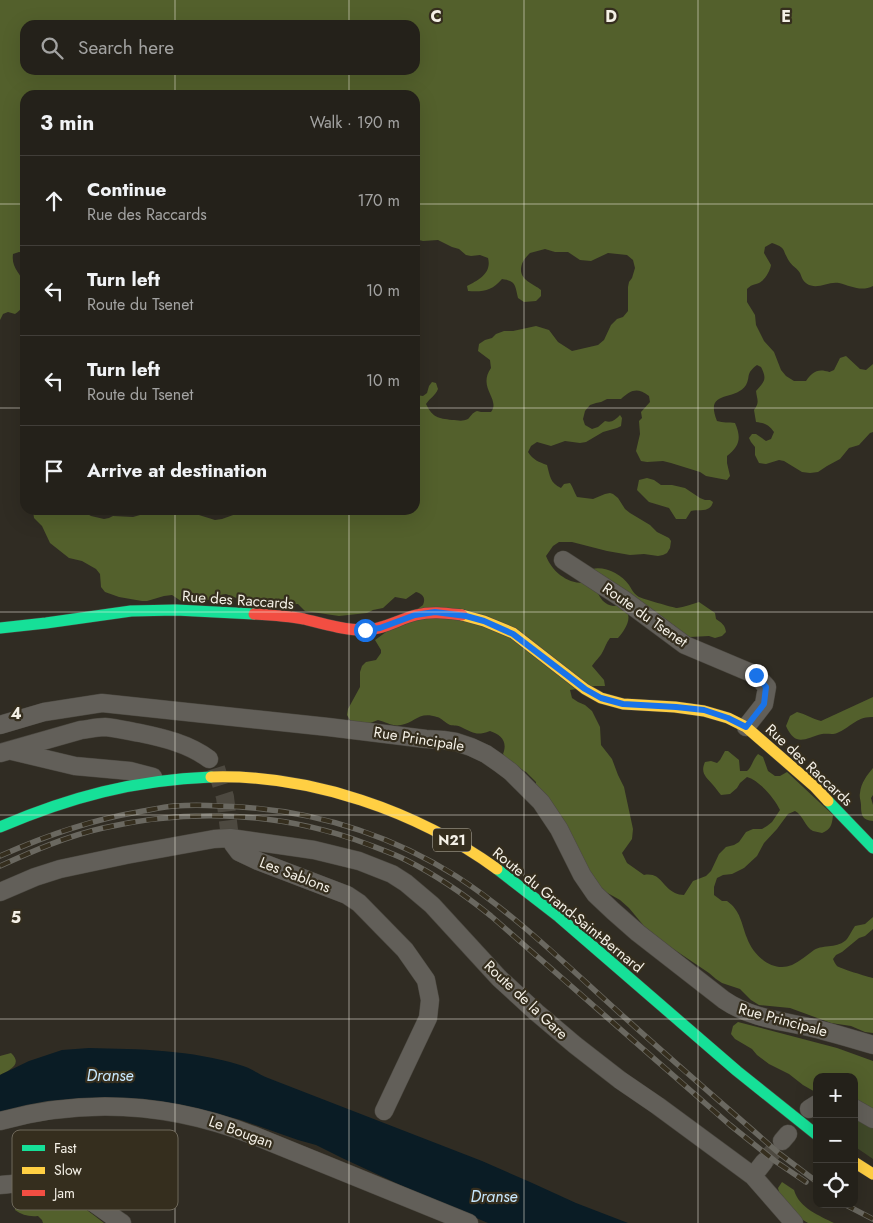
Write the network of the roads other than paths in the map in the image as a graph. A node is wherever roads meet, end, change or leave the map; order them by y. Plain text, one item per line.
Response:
1 (563, 560) dead end
2 (0, 628) edge
3 (0, 725) edge
4 (746, 727) junction
5 (5, 752) edge
6 (209, 759) tunnel mouth
7 (166, 780) junction
8 (0, 827) edge
9 (230, 838) junction
10 (873, 848) edge
11 (0, 892) edge
12 (873, 1045) edge
13 (858, 1110) edge
14 (384, 1111) dead end
15 (873, 1119) edge
16 (0, 1121) edge
17 (813, 1132) edge
18 (764, 1162) tunnel mouth
19 (856, 1163) edge
20 (873, 1174) edge
21 (752, 1176) junction
22 (102, 1210) edge
23 (122, 1223) edge
24 (469, 1223) edge
25 (794, 1223) edge

1 - 4 street, Route du Tsenet
2 - 4 main road, Rue des Raccards
3 - 12 street, Rue Principale
4 - 10 main road, Rue des Raccards
5 - 6 street
5 - 7 street
7 - 8 main road, Route du Grand-Saint-Bernard / N21
7 - 17 main road, Route du Grand-Saint-Bernard / N21
9 - 11 street
9 - 14 street, Les Sablons
9 - 21 street, Route de la Gare
13 - 15 street
16 - 24 street, Le Bougan
18 - 21 street
19 - 20 main road
21 - 25 street, Route de la Gare
22 - 23 street

